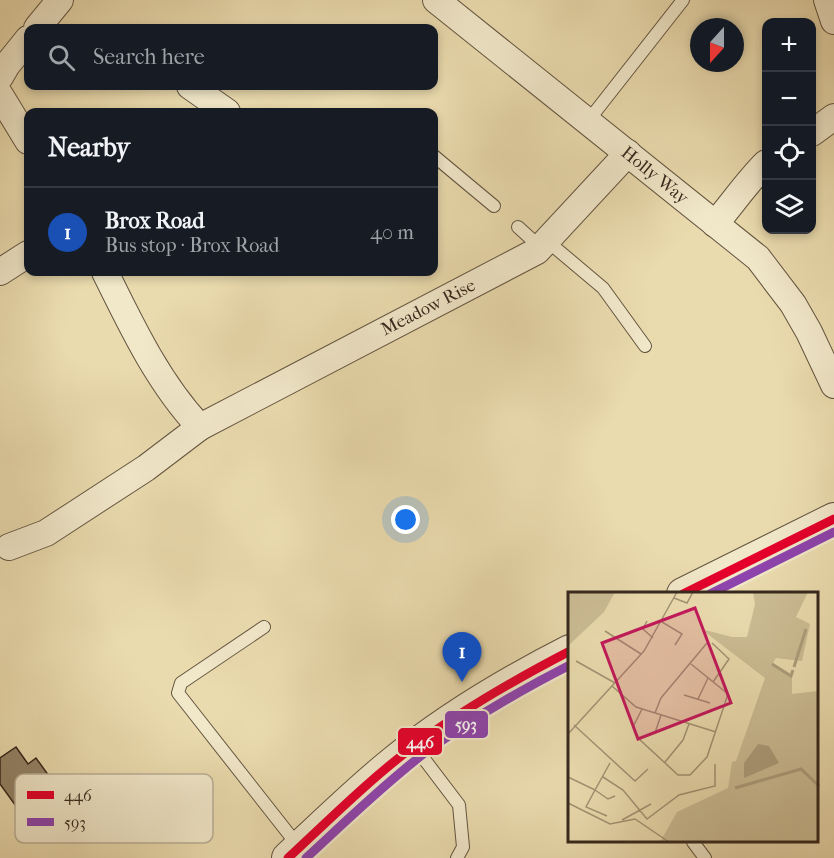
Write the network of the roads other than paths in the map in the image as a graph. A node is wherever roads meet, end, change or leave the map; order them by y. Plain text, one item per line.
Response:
1 (60, 0) edge
2 (436, 0) edge
3 (683, 0) edge
4 (827, 0) edge
5 (834, 21) edge
6 (40, 24) edge
7 (24, 44) edge
8 (0, 77) edge
9 (196, 90) edge
10 (0, 95) edge
11 (221, 108) edge
12 (834, 117) edge
13 (588, 121) junction
14 (816, 130) edge
15 (24, 134) edge
16 (628, 153) junction
17 (438, 159) edge
18 (762, 167) edge
19 (494, 206) dead end
20 (715, 224) junction
21 (519, 227) dead end
22 (543, 244) junction
23 (24, 257) edge
24 (0, 272) edge
25 (107, 276) edge
26 (645, 346) dead end
27 (834, 385) edge
28 (200, 427) junction
29 (834, 519) edge
30 (9, 547) dead end
31 (688, 592) edge
32 (264, 627) dead end
33 (566, 660) edge
34 (415, 747) junction
35 (694, 843) edge
36 (294, 853) edge
37 (457, 858) edge
38 (705, 858) edge

1 - 6 street
2 - 13 street, Holly Way
3 - 13 lane
4 - 5 street
7 - 8 street
9 - 11 street
10 - 15 street
12 - 14 street
13 - 16 street, Holly Way
16 - 20 street, Holly Way
16 - 22 street, Meadow Rise
17 - 19 lane
18 - 20 street
20 - 27 street, Holly Way
21 - 22 lane
22 - 26 lane
22 - 28 street, Meadow Rise
23 - 24 street
25 - 28 street
28 - 30 street, Meadow Rise
29 - 31 street
32 - 36 lane
33 - 34 street
34 - 36 street
34 - 37 lane
35 - 38 lane

